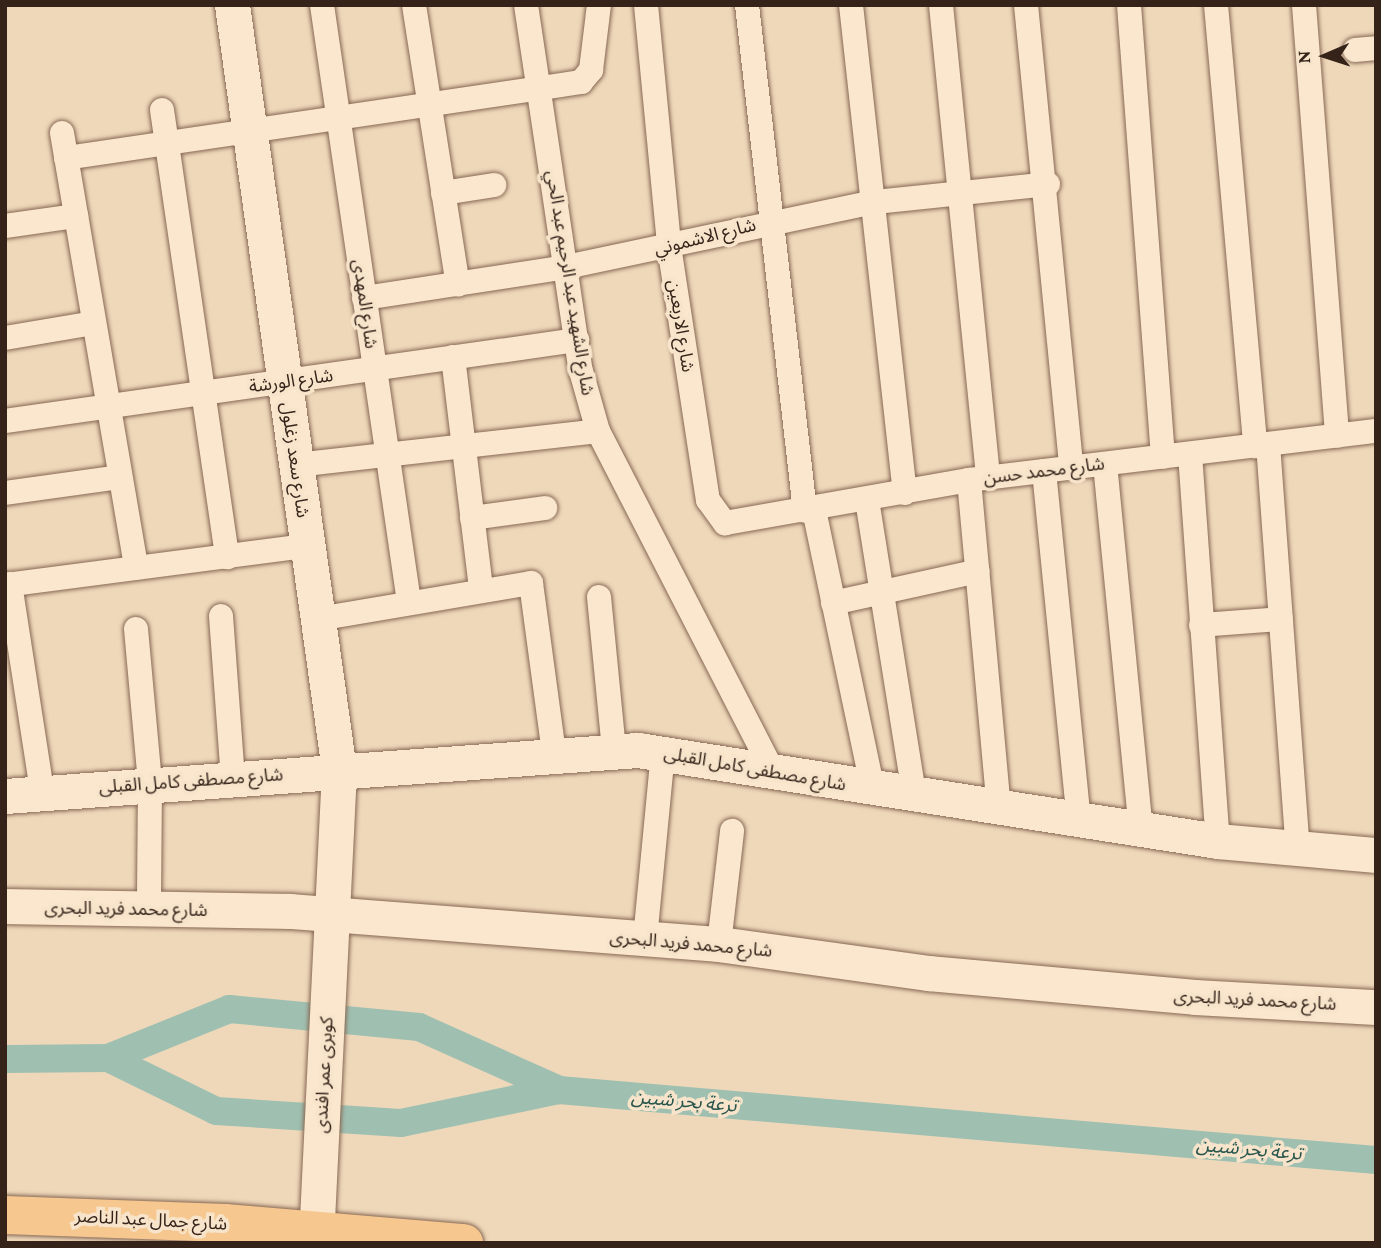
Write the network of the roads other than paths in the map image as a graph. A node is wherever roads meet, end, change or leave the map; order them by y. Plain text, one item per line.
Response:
1 (232, 5) edge
2 (322, 5) edge
3 (414, 5) edge
4 (526, 5) edge
5 (599, 5) edge
6 (646, 5) edge
7 (747, 5) edge
8 (851, 5) edge
9 (941, 5) edge
10 (1026, 5) edge
11 (1129, 5) edge
12 (1216, 5) edge
13 (1304, 5) edge
14 (540, 88) junction
15 (430, 105) junction
16 (162, 110) dead end
17 (339, 119) junction
18 (62, 133) dead end
19 (250, 133) junction
20 (167, 145) junction
21 (66, 158) junction
22 (1048, 184) junction
23 (494, 185) dead end
24 (962, 190) junction
25 (443, 193) junction
26 (875, 202) junction
27 (76, 216) junction
28 (772, 221) junction
29 (5, 226) edge
30 (669, 246) junction
31 (566, 267) junction
32 (458, 285) junction
33 (364, 298) junction
34 (94, 323) junction
35 (5, 338) edge
36 (577, 340) junction
37 (453, 357) junction
38 (374, 369) junction
39 (284, 382) junction
40 (203, 394) junction
41 (108, 407) junction
42 (5, 421) edge
43 (598, 431) junction
44 (1376, 431) edge
45 (1337, 436) junction
46 (1262, 445) junction
47 (464, 446) junction
48 (1189, 454) junction
49 (387, 455) junction
50 (1163, 457) junction
51 (1105, 464) junction
52 (296, 465) junction
53 (1071, 468) junction
54 (1044, 471) junction
55 (120, 477) junction
56 (979, 479) junction
57 (5, 493) edge
58 (905, 493) junction
59 (867, 500) junction
60 (545, 508) dead end
61 (809, 511) junction
62 (472, 518) junction
63 (717, 518) joint
64 (307, 546) junction
65 (227, 557) junction
66 (136, 568) junction
67 (978, 571) junction
68 (8, 585) edge
69 (481, 590) junction
70 (882, 592) junction
71 (599, 597) dead end
72 (409, 602) junction
73 (833, 603) junction
74 (221, 616) dead end
75 (1281, 618) junction
76 (318, 619) junction
77 (1201, 625) junction
78 (136, 629) dead end
79 (614, 749) junction
80 (663, 751) junction
81 (554, 753) junction
82 (339, 770) junction
83 (773, 772) junction
84 (233, 778) junction
85 (150, 784) junction
86 (873, 790) junction
87 (42, 791) junction
88 (914, 795) junction
89 (5, 796) edge
90 (999, 808) junction
91 (1079, 819) junction
92 (1141, 829) junction
93 (732, 831) dead end
94 (1218, 841) junction
95 (1298, 848) junction
96 (1376, 855) edge
97 (5, 906) edge
98 (149, 911) junction
99 (332, 929) junction
100 (645, 939) junction
101 (719, 944) junction
102 (1376, 1007) edge
103 (5, 1215) edge
104 (90, 1215) junction
105 (316, 1233) junction
106 (62, 1243) edge
107 (464, 1243) edge

1 - 19 main road, شارع سعد زغلول
2 - 17 street, شارع المهدى
3 - 15 street
4 - 14 street, شارع الشهيد عبد الرحيم عبد الحي
5 - 14 street
6 - 30 street, شارع الاربعين
7 - 28 street
8 - 26 street
9 - 24 street
10 - 22 street
11 - 50 street
12 - 46 street
13 - 45 street
14 - 15 street
14 - 31 street, شارع الشهيد عبد الرحيم عبد الحي
15 - 17 street
15 - 25 street
16 - 20 street
17 - 19 street
17 - 33 street, شارع المهدى
18 - 21 street
19 - 20 street
19 - 39 main road, شارع سعد زغلول
20 - 21 street
20 - 40 street
21 - 27 street
22 - 24 street, شارع الاشموني
22 - 53 street
23 - 25 street
24 - 26 street, شارع الاشموني
24 - 56 street
25 - 32 street
26 - 28 street, شارع الاشموني
26 - 58 street
27 - 29 street
27 - 34 street
28 - 30 street, شارع الاشموني
28 - 61 street
30 - 31 street, شارع الاشموني
30 - 63 street, شارع الاربعين
31 - 32 street, شارع الاشموني
31 - 36 street, شارع الشهيد عبد الرحيم عبد الحي
32 - 33 street, شارع الاشموني
33 - 38 street, شارع المهدى
34 - 35 street
34 - 41 street
36 - 37 street, شارع الورشة
36 - 43 street, شارع الشهيد عبد الرحيم عبد الحي
37 - 38 street, شارع الورشة
37 - 47 street
38 - 39 street, شارع الورشة
38 - 49 street, شارع المهدى
39 - 40 street, شارع الورشة
39 - 52 main road, شارع سعد زغلول
40 - 41 street, شارع الورشة
40 - 65 street
41 - 42 street, شارع الورشة
41 - 55 street
43 - 47 street
43 - 83 street, شارع الشهيد عبد الرحيم عبد الحي
44 - 45 street, شارع محمد حسن
45 - 46 street, شارع محمد حسن
46 - 48 street, شارع محمد حسن
46 - 75 street
47 - 49 street
47 - 62 street
48 - 50 street, شارع محمد حسن
48 - 77 street
49 - 52 street
49 - 72 street, شارع المهدى
50 - 51 street, شارع محمد حسن
51 - 53 street, شارع محمد حسن
51 - 92 street
52 - 64 main road, شارع سعد زغلول
53 - 54 street, شارع محمد حسن
54 - 56 street, شارع محمد حسن
54 - 91 street
55 - 57 street
55 - 66 street
56 - 58 street, شارع محمد حسن
56 - 67 street
58 - 59 street, شارع محمد حسن
59 - 61 street, شارع محمد حسن
59 - 70 street
60 - 62 street
61 - 63 street, شارع محمد حسن
61 - 73 street
62 - 69 street
64 - 65 street
64 - 76 main road, شارع سعد زغلول
65 - 66 street
66 - 68 street
67 - 70 street
67 - 90 street
68 - 87 street
69 - 72 street
69 - 81 street
70 - 73 street
70 - 88 street
71 - 79 street
72 - 76 street
73 - 86 street
74 - 84 street
75 - 77 street
75 - 95 street
76 - 82 main road, شارع سعد زغلول
77 - 94 street
78 - 85 street
79 - 80 main road, شارع مصطفى كامل القبلى
79 - 81 main road, شارع مصطفى كامل القبلى
80 - 83 main road, شارع مصطفى كامل القبلى
80 - 100 street
81 - 82 main road, شارع مصطفى كامل القبلى
82 - 84 main road, شارع مصطفى كامل القبلى
82 - 99 main road, شارع سعد زغلول
83 - 86 main road, شارع مصطفى كامل القبلى
84 - 85 main road, شارع مصطفى كامل القبلى
85 - 87 main road, شارع مصطفى كامل القبلى
85 - 98 street
86 - 88 main road, شارع مصطفى كامل القبلى
87 - 89 main road, شارع مصطفى كامل القبلى
88 - 90 main road, شارع مصطفى كامل القبلى
90 - 91 main road, شارع مصطفى كامل القبلى
91 - 92 main road, شارع مصطفى كامل القبلى
92 - 94 main road, شارع مصطفى كامل القبلى
93 - 101 street
94 - 95 main road, شارع مصطفى كامل القبلى
95 - 96 main road, شارع مصطفى كامل القبلى
97 - 98 main road, شارع محمد فريد البحرى
98 - 99 main road, شارع محمد فريد البحرى
99 - 100 main road, شارع محمد فريد البحرى
99 - 105 main road, كوبرى عمر افندى
100 - 101 main road, شارع محمد فريد البحرى
101 - 102 main road, شارع محمد فريد البحرى
103 - 104 main road, شارع جمال عبد الناصر
104 - 105 main road, شارع جمال عبد الناصر
104 - 106 main road
105 - 107 main road, شارع جمال عبد الناصر

